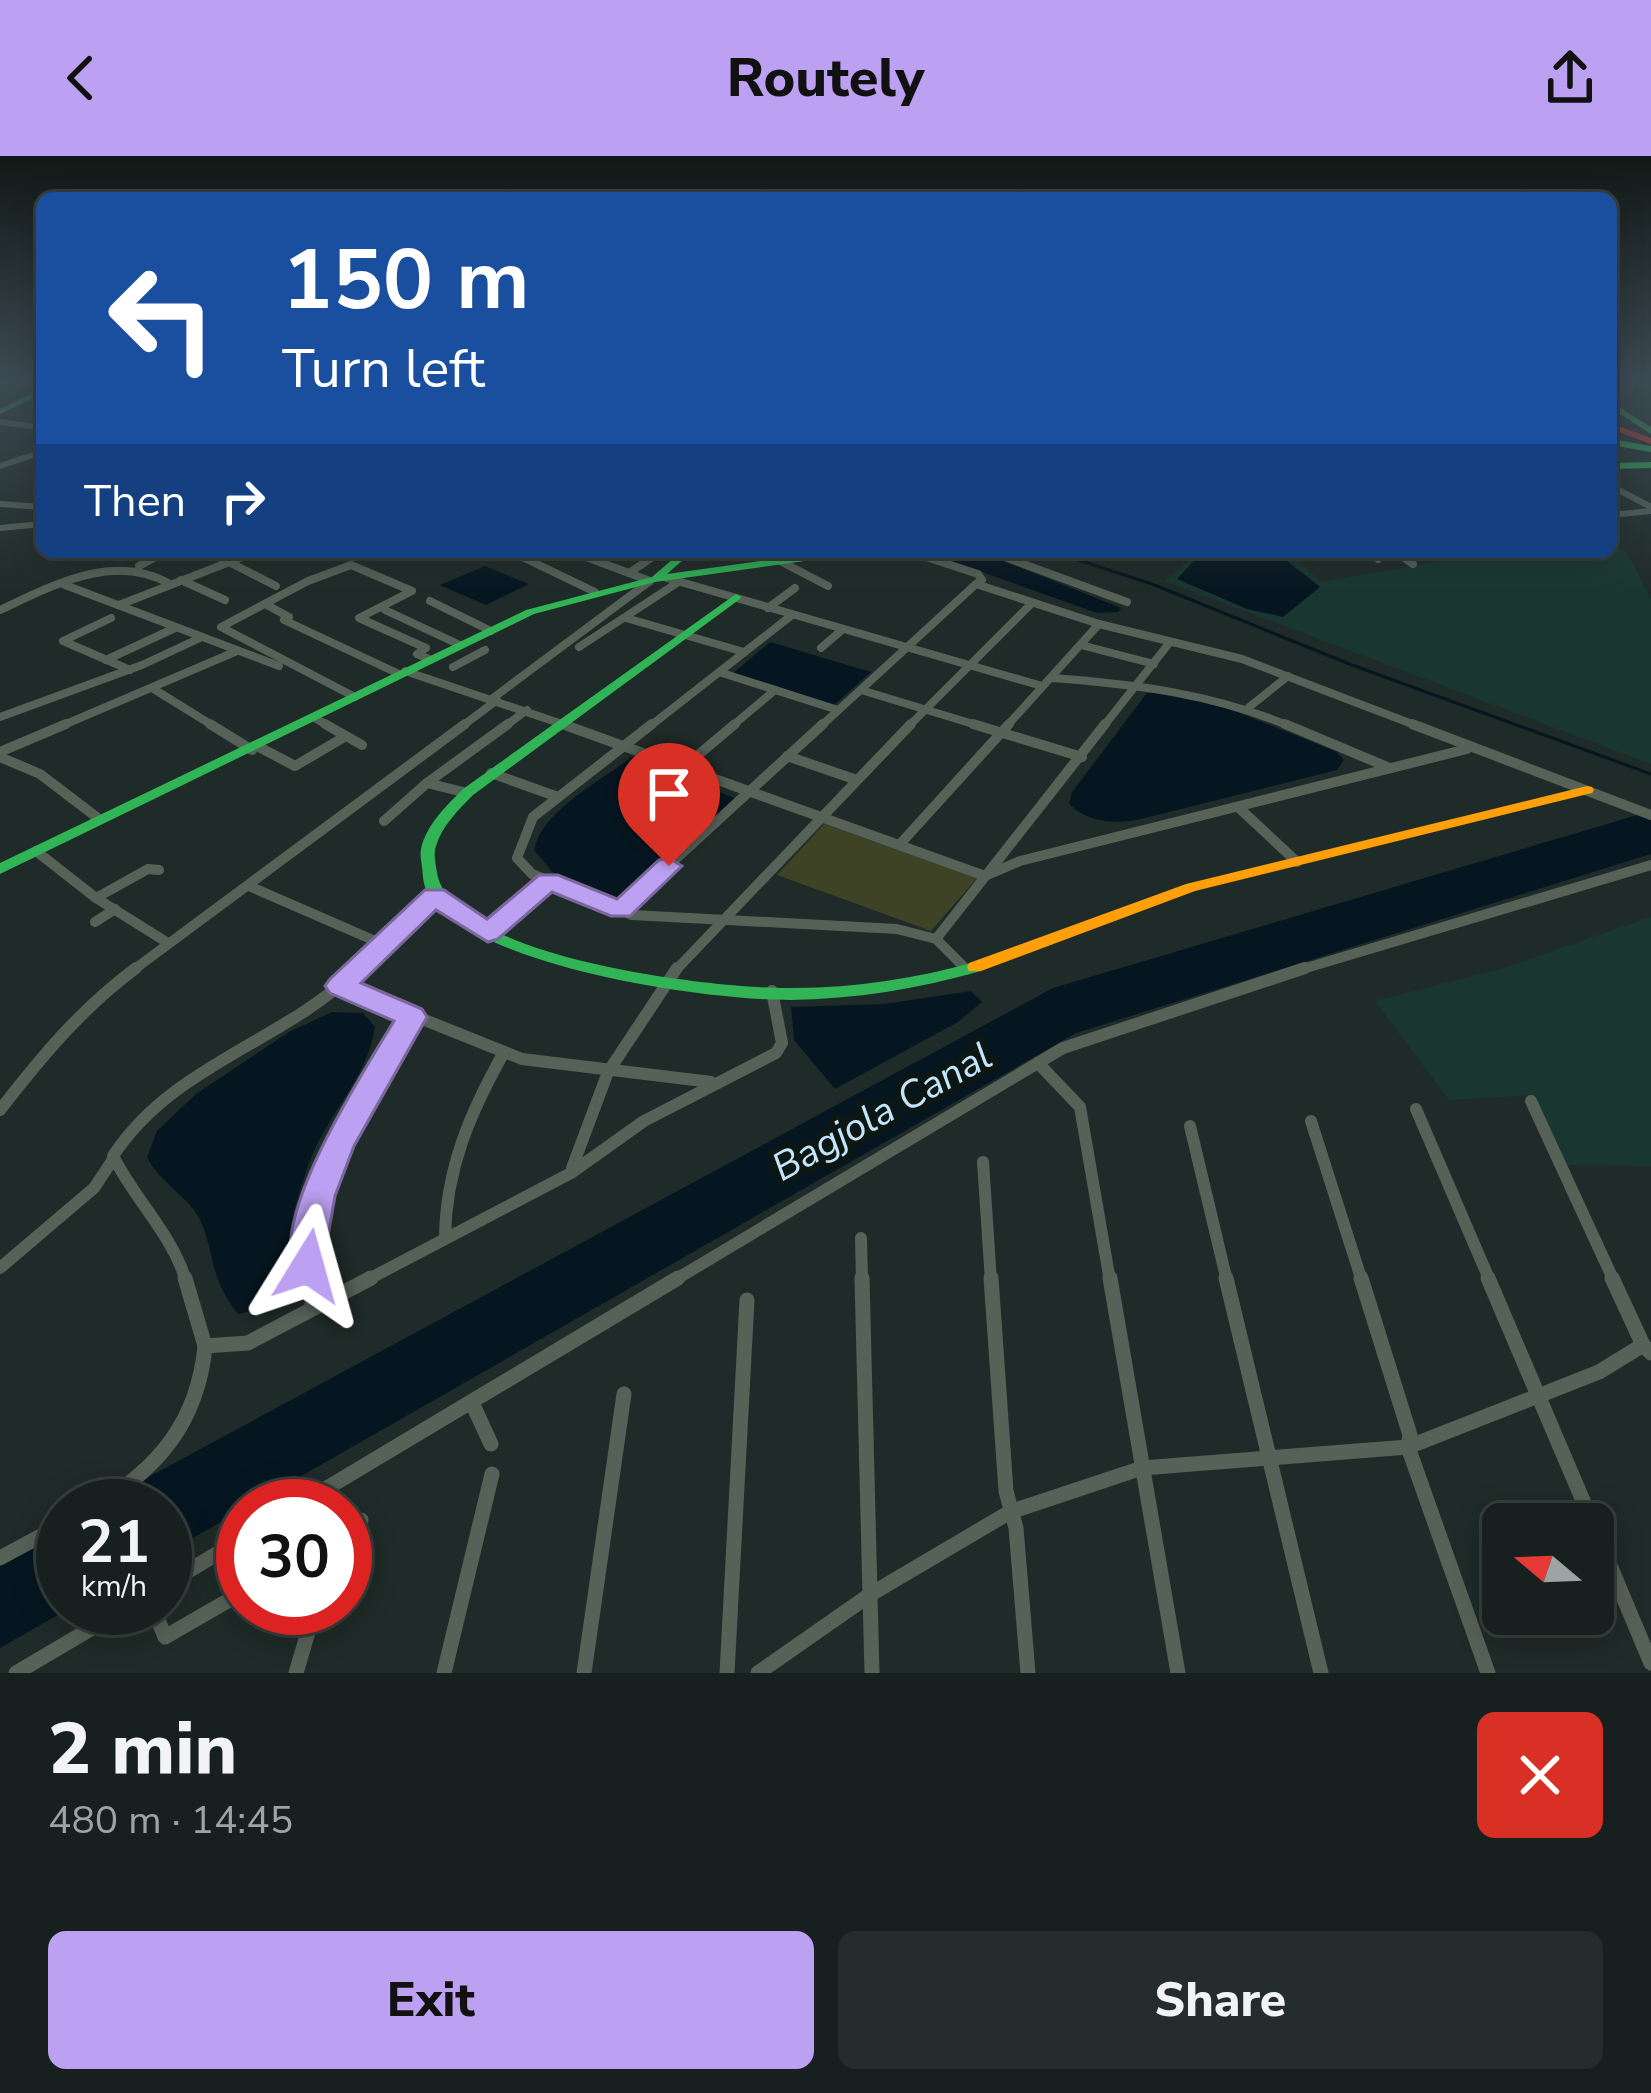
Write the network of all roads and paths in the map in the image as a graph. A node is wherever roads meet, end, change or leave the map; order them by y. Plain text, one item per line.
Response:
1 (36, 454) edge
2 (0, 466) edge
3 (1617, 489) edge
4 (0, 504) edge
5 (36, 507) edge
6 (1617, 508) edge
7 (1651, 509) edge
8 (1628, 514) junction
9 (1617, 515) edge
10 (36, 525) edge
11 (0, 528) edge
12 (154, 558) edge
13 (219, 558) edge
14 (237, 558) edge
15 (524, 558) edge
16 (589, 558) edge
17 (651, 558) edge
18 (682, 558) edge
19 (781, 558) edge
20 (787, 558) edge
21 (929, 558) edge
22 (1007, 558) edge
23 (1404, 558) edge
24 (225, 562) junction
25 (1413, 564) dead end
26 (139, 566) junction
27 (629, 573) junction
28 (181, 580) junction
29 (663, 580) junction
30 (170, 584) junction
31 (976, 584) junction
32 (65, 585) junction
33 (276, 586) dead end
34 (828, 586) dead end
35 (795, 588) dead end
36 (595, 592) junction
37 (736, 597) junction
38 (225, 600) dead end
39 (430, 601) dead end
40 (1127, 602) dead end
41 (119, 605) junction
42 (268, 605) junction
43 (1030, 605) junction
44 (768, 608) junction
45 (0, 610) edge
46 (386, 610) dead end
47 (792, 614) junction
48 (111, 618) dead end
49 (626, 618) junction
50 (1099, 624) junction
51 (175, 628) junction
52 (843, 629) junction
53 (490, 631) junction
54 (686, 635) junction
55 (202, 638) junction
56 (1170, 641) junction
57 (463, 643) junction
58 (1081, 645) junction
59 (906, 646) junction
60 (579, 647) dead end
61 (821, 648) dead end
62 (237, 650) junction
63 (744, 652) junction
64 (423, 657) junction
65 (106, 660) junction
66 (1154, 664) junction
67 (279, 666) dead end
68 (971, 666) junction
69 (454, 667) dead end
70 (130, 670) junction
71 (397, 671) junction
72 (719, 672) junction
73 (1288, 676) junction
74 (1046, 682) junction
75 (1140, 684) junction
76 (152, 688) junction
77 (776, 690) junction
78 (861, 690) junction
79 (355, 697) junction
80 (495, 699) junction
81 (1248, 708) junction
82 (527, 710) junction
83 (838, 710) junction
84 (928, 711) junction
85 (0, 717) edge
86 (315, 718) junction
87 (563, 723) junction
88 (1002, 733) junction
89 (346, 736) junction
90 (625, 745) junction
91 (362, 746) dead end
92 (256, 748) junction
93 (1470, 748) junction
94 (0, 755) edge
95 (788, 756) junction
96 (1082, 758) junction
97 (685, 766) junction
98 (1390, 768) junction
99 (491, 773) junction
100 (857, 780) junction
101 (427, 783) junction
102 (751, 790) junction
103 (1587, 790) junction
104 (467, 794) junction
105 (558, 797) junction
106 (1238, 807) junction
107 (1650, 814) edge
108 (820, 815) junction
109 (100, 819) junction
110 (384, 821) dead end
111 (901, 843) junction
112 (36, 851) junction
113 (1297, 862) junction
114 (1651, 865) edge
115 (0, 868) edge
116 (159, 870) dead end
117 (985, 876) junction
118 (548, 881) junction
119 (249, 886) junction
120 (435, 896) junction
121 (95, 898) junction
122 (115, 909) junction
123 (620, 910) junction
124 (723, 919) junction
125 (95, 922) dead end
126 (488, 933) junction
127 (936, 939) junction
128 (168, 943) junction
129 (380, 944) junction
130 (967, 970) junction
131 (340, 986) junction
132 (662, 986) junction
133 (772, 991) junction
134 (412, 1017) junction
135 (503, 1054) junction
136 (1038, 1063) junction
137 (608, 1072) junction
138 (714, 1082) junction
139 (1531, 1101) dead end
140 (0, 1109) edge
141 (1416, 1109) dead end
142 (1311, 1121) dead end
143 (1190, 1126) dead end
144 (114, 1158) junction
145 (982, 1162) dead end
146 (571, 1173) junction
147 (445, 1237) junction
148 (861, 1238) dead end
149 (0, 1268) edge
150 (747, 1300) dead end
151 (312, 1306) junction
152 (205, 1346) junction
153 (1647, 1349) edge
154 (624, 1394) dead end
155 (1538, 1394) junction
156 (472, 1403) junction
157 (491, 1444) dead end
158 (1408, 1447) junction
159 (1268, 1457) junction
160 (1142, 1468) junction
161 (492, 1474) dead end
162 (136, 1479) edge
163 (343, 1479) edge
164 (1584, 1503) edge
165 (1010, 1512) junction
166 (36, 1539) edge
167 (0, 1558) edge
168 (1614, 1574) edge
169 (871, 1594) junction
170 (80, 1635) edge
171 (307, 1635) edge
172 (1651, 1663) edge
173 (16, 1673) edge
174 (296, 1673) edge
175 (444, 1673) edge
176 (584, 1673) edge
177 (727, 1673) edge
178 (758, 1673) edge
179 (872, 1673) edge
180 (1028, 1673) edge
181 (1178, 1673) edge
182 (1321, 1673) edge
183 (1488, 1673) edge

1 - 2 street
3 - 7 street
4 - 5 street
6 - 8 street
7 - 8 street
8 - 9 street
10 - 11 street
12 - 26 street
13 - 24 street
14 - 24 street
15 - 36 street
16 - 27 street
17 - 27 street
18 - 29 street
19 - 29 street
20 - 34 street
21 - 31 street
22 - 40 street
23 - 25 street
24 - 28 street
24 - 33 street
26 - 30 street
26 - 32 street
27 - 29 street
28 - 30 street
28 - 38 street
29 - 36 street
29 - 37 street
29 - 49 street
29 - 80 street
30 - 41 street
31 - 43 street
31 - 59 street
32 - 41 street
32 - 45 street
35 - 44 street
36 - 53 street
37 - 44 street
37 - 54 street
39 - 53 street
41 - 51 street
42 - 64 street
42 - 71 street
42 - 79 street
43 - 50 street
43 - 68 street
44 - 47 street
46 - 57 street
47 - 52 street
47 - 63 street
48 - 65 street
49 - 54 street
49 - 60 street
50 - 56 street
50 - 58 street
51 - 55 street
51 - 65 street
52 - 59 street
52 - 61 street
53 - 57 street
54 - 63 street
54 - 87 street
55 - 62 street
55 - 70 street
56 - 66 street
56 - 73 street
57 - 64 street
57 - 69 street
58 - 66 street
58 - 74 street
59 - 68 street
59 - 78 street
62 - 67 street
62 - 76 street
63 - 72 street
64 - 71 street
65 - 70 street
66 - 75 street
68 - 74 street
68 - 84 street
70 - 85 street
71 - 79 street
71 - 80 street
72 - 77 street
72 - 90 street
73 - 81 street
73 - 93 street
74 - 75 street
74 - 88 street
75 - 81 street
75 - 96 street
76 - 92 street
76 - 94 street
77 - 83 street
77 - 97 street
78 - 83 street
78 - 84 street
79 - 86 street
80 - 82 street
80 - 119 street
81 - 98 street
82 - 87 street
82 - 101 street
83 - 95 street
84 - 88 street
84 - 100 street
86 - 89 street
86 - 92 street
87 - 90 street
87 - 99 street
88 - 96 street
88 - 111 street
89 - 91 street
89 - 92 street
90 - 97 street
90 - 105 street
92 - 109 street
93 - 98 street
93 - 103 street
94 - 109 street
95 - 100 street
95 - 102 street
96 - 117 street
97 - 102 street
98 - 106 street
99 - 104 street
99 - 105 street
100 - 108 street
101 - 104 street
101 - 110 street
102 - 108 street
102 - 123 street
103 - 107 street
103 - 113 street
104 - 120 street
105 - 118 street
106 - 113 street
106 - 117 street
108 - 111 street
108 - 124 street
109 - 112 street
111 - 117 street
112 - 115 street
112 - 121 street
113 - 130 street
114 - 136 street
116 - 121 street
117 - 127 street
118 - 123 street
118 - 126 street
119 - 128 street
119 - 129 street
120 - 126 street
120 - 129 street
121 - 122 street
122 - 125 street
122 - 128 street
123 - 124 street
124 - 127 street
124 - 132 street
126 - 132 street
127 - 130 street
128 - 140 street
129 - 131 street
130 - 133 street
131 - 134 street
131 - 144 street
132 - 133 street
132 - 137 street
133 - 138 street
134 - 135 street
134 - 151 street
135 - 137 street
135 - 147 street
136 - 156 street
136 - 160 street
137 - 138 street
137 - 146 street
138 - 146 street
139 - 153 street
141 - 155 street
142 - 158 street
143 - 159 street
144 - 149 street
144 - 152 street
145 - 165 street
146 - 147 street
147 - 151 street
148 - 169 street
150 - 177 street
151 - 152 street
152 - 162 street
153 - 155 street
154 - 176 street
155 - 158 street
155 - 164 street
156 - 157 street
156 - 163 street
158 - 159 street
158 - 183 street
159 - 160 street
159 - 182 street
160 - 165 street
160 - 181 street
161 - 175 street
165 - 169 street
165 - 180 street
166 - 167 street
168 - 172 street
169 - 178 street
169 - 179 street
170 - 173 street
171 - 174 street

